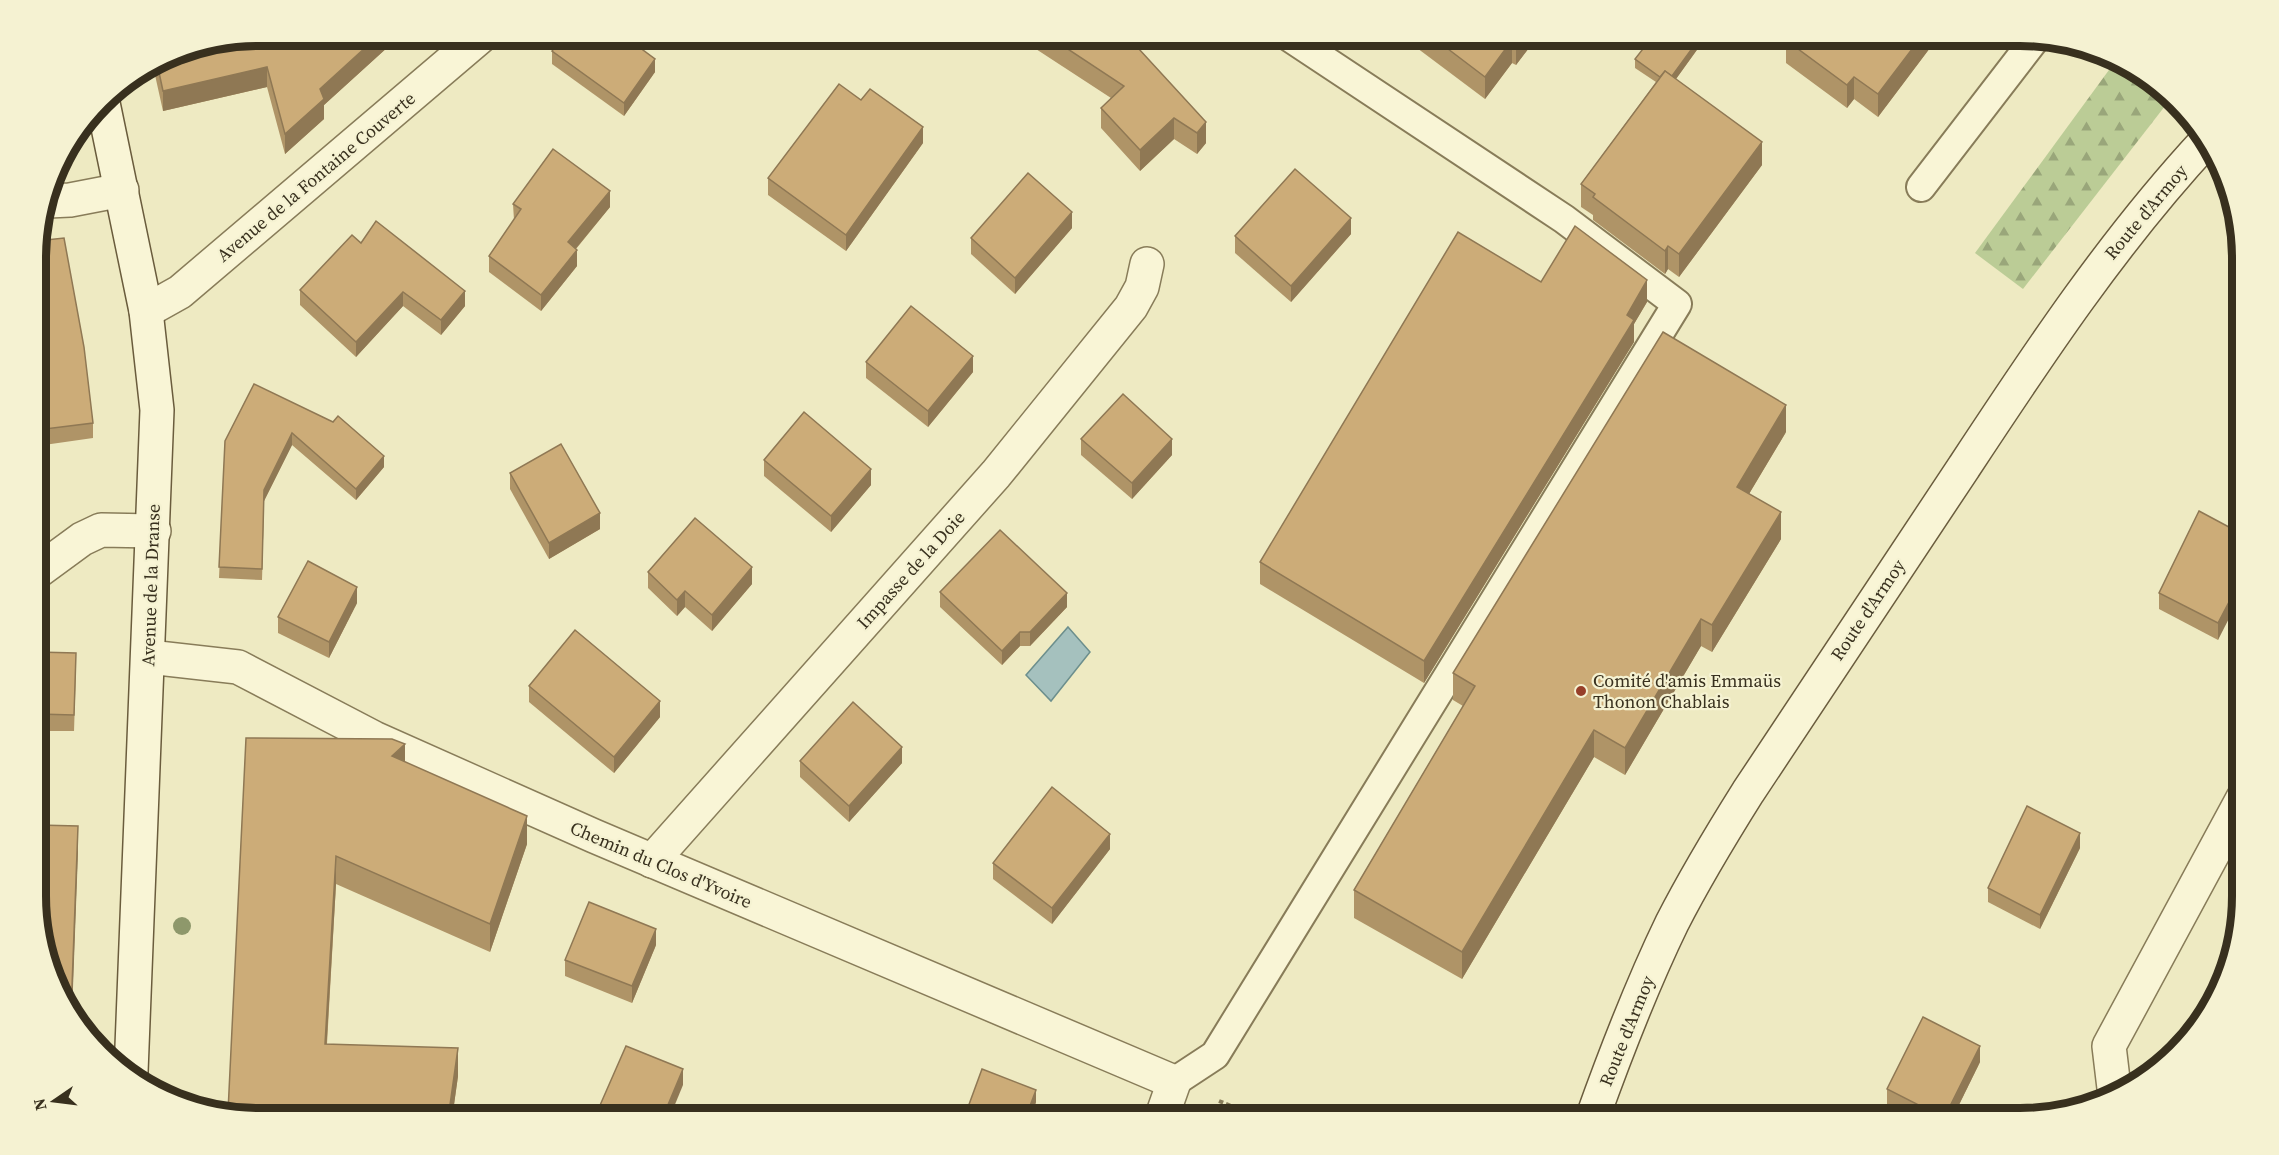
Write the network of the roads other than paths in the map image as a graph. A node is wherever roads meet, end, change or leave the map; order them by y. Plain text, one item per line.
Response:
1 (469, 46) edge
2 (1303, 46) edge
3 (2029, 47) edge
4 (105, 113) edge
5 (2201, 147) edge
6 (1921, 187) dead end
7 (122, 190) junction
8 (55, 201) edge
9 (1147, 264) dead end
10 (146, 311) junction
11 (154, 531) junction
12 (47, 565) edge
13 (148, 657) junction
14 (2232, 818) edge
15 (652, 861) junction
16 (131, 1066) edge
17 (1174, 1082) junction
18 (2114, 1087) edge
19 (1165, 1108) edge
20 (1596, 1108) edge

1 - 10 street, Avenue de la Fontaine Couverte
2 - 17 lane
3 - 6 lane
4 - 7 street, Avenue de la Dranse
5 - 20 street, Route d'Armoy
7 - 8 street
7 - 10 street, Avenue de la Dranse
9 - 15 street, Impasse de la Doie
10 - 11 street, Avenue de la Dranse
11 - 12 street
11 - 13 street, Avenue de la Dranse
13 - 15 street, Chemin du Clos d'Yvoire
13 - 16 street, Avenue de la Dranse
14 - 18 street
15 - 17 street, Chemin du Clos d'Yvoire
17 - 19 street

